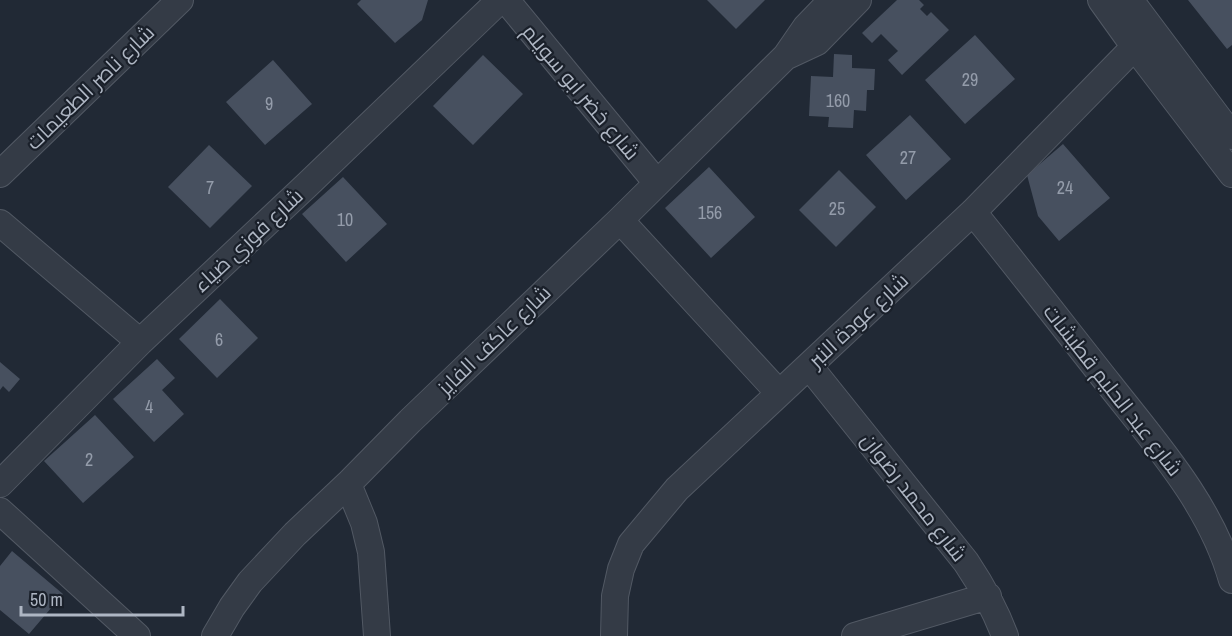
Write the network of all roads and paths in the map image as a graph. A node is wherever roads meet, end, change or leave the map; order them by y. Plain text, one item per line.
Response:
1 (180, 0) edge
2 (500, 0) edge
3 (506, 0) edge
4 (832, 0) edge
5 (858, 0) edge
6 (1101, 0) edge
7 (1130, 0) edge
8 (1143, 38) junction
9 (786, 56) junction
10 (1232, 136) edge
11 (0, 174) edge
12 (1232, 174) edge
13 (657, 183) junction
14 (973, 212) junction
15 (620, 220) junction
16 (0, 223) edge
17 (140, 342) junction
18 (809, 366) junction
19 (779, 393) junction
20 (0, 484) edge
21 (348, 484) junction
22 (0, 512) edge
23 (1232, 580) edge
24 (988, 596) junction
25 (137, 636) edge
26 (215, 636) edge
27 (377, 636) edge
28 (614, 636) edge
29 (855, 636) edge
30 (1005, 636) edge

1 - 11 street, شارع ناصر الطعيمات
2 - 17 street, شارع فوزي ضياء
3 - 13 street, شارع خضر ابو سويلم
4 - 9 street, شارع عاكف الفايز
5 - 9 street, شارع عاكف الفايز
6 - 8 street
7 - 8 street
8 - 10 street
8 - 12 street
8 - 14 street, شارع عودة النبر
9 - 13 street, شارع عاكف الفايز
13 - 15 street, شارع عاكف الفايز
14 - 18 street, شارع عودة النبر
14 - 23 street, شارع عبد الحليم قطيشات
15 - 19 street
15 - 21 street, شارع عاكف الفايز
16 - 17 street
17 - 20 street, شارع فوزي ضياء
18 - 19 street, شارع عودة النبر
18 - 24 street, شارع محمد رضوان
19 - 28 street, شارع عودة النبر
21 - 26 street, شارع عاكف الفايز
21 - 27 street
22 - 25 street
24 - 29 street
24 - 30 street, شارع محمد رضوان

